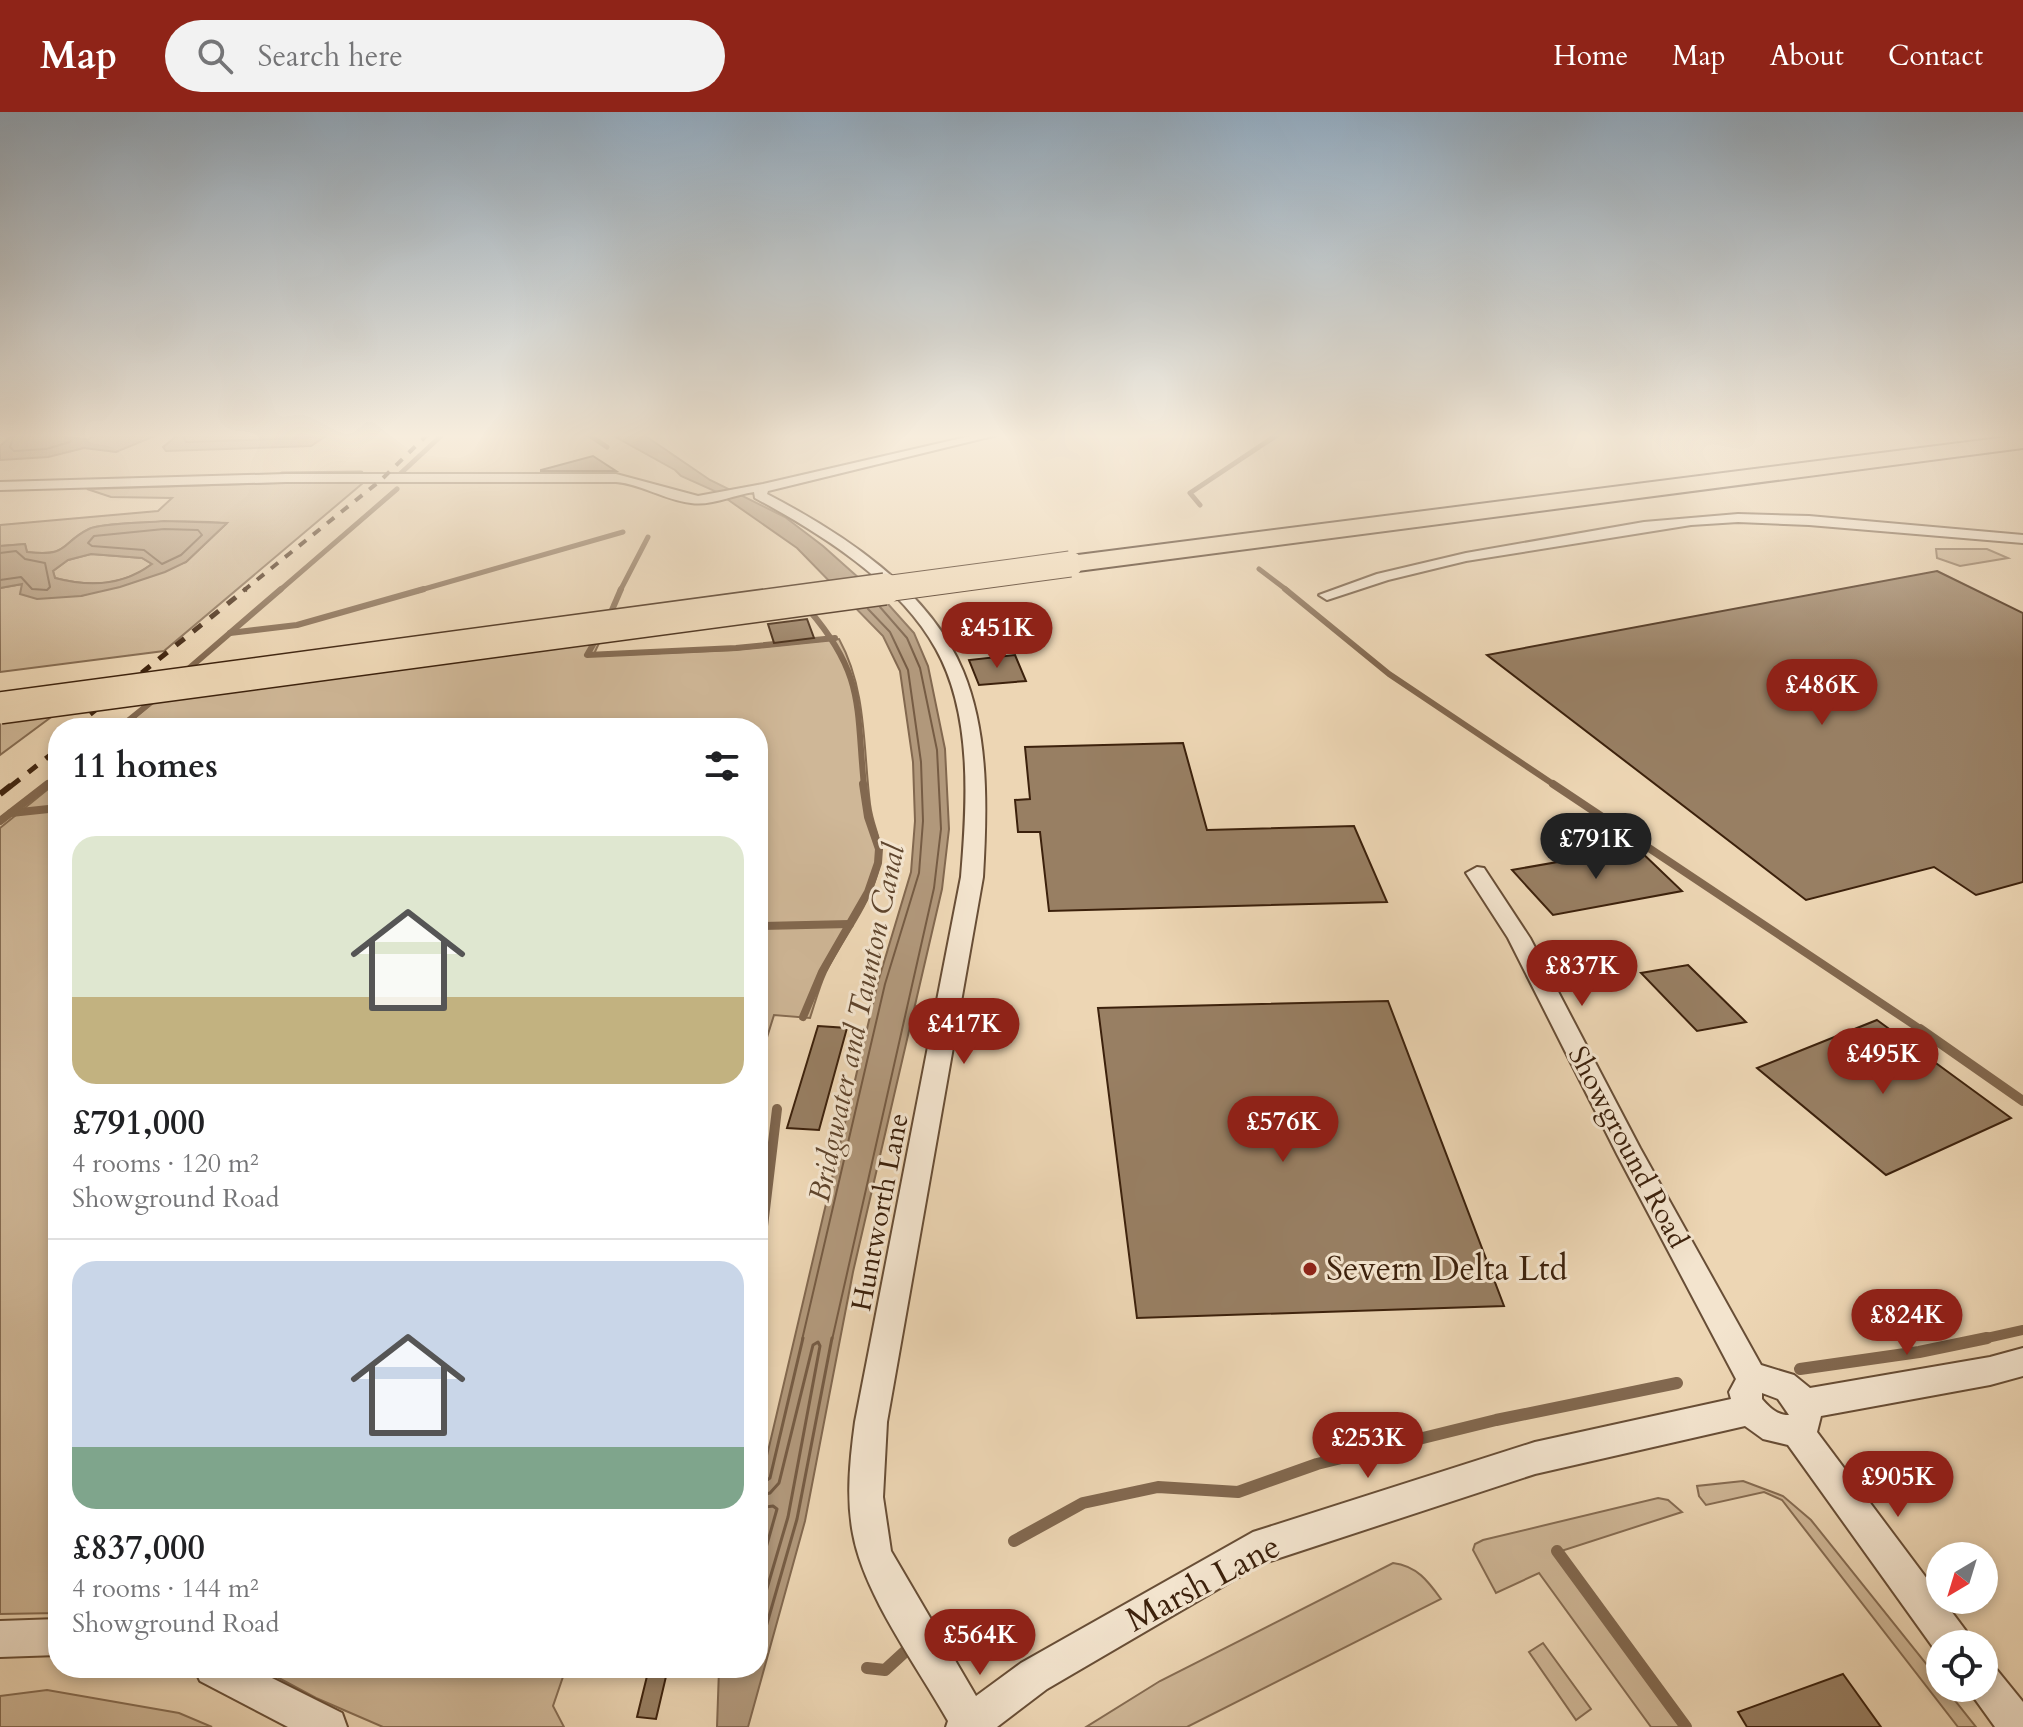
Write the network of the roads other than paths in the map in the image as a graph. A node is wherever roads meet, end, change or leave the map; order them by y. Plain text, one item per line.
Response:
1 (789, 510) edge
2 (1401, 510) edge
3 (1448, 510) edge
4 (2023, 539) edge
5 (1062, 557) junction
6 (1327, 595) dead end
7 (0, 689) edge
8 (0, 708) edge
9 (1477, 873) dead end
10 (2023, 1362) edge
11 (1752, 1395) junction
12 (1800, 1417) junction
13 (1944, 1630) edge
14 (48, 1637) edge
15 (0, 1639) edge
16 (232, 1678) edge
17 (1998, 1701) edge
18 (968, 1725) edge
19 (328, 1727) edge
20 (2019, 1727) edge

1 - 18 street, Huntworth Lane
2 - 5 highway
3 - 5 highway
4 - 6 street
5 - 7 highway
5 - 8 highway, bridge
9 - 11 street, Showground Road
10 - 12 street
11 - 12 street
11 - 18 street, Marsh Lane
12 - 13 street
14 - 15 street
16 - 19 street
17 - 20 street

